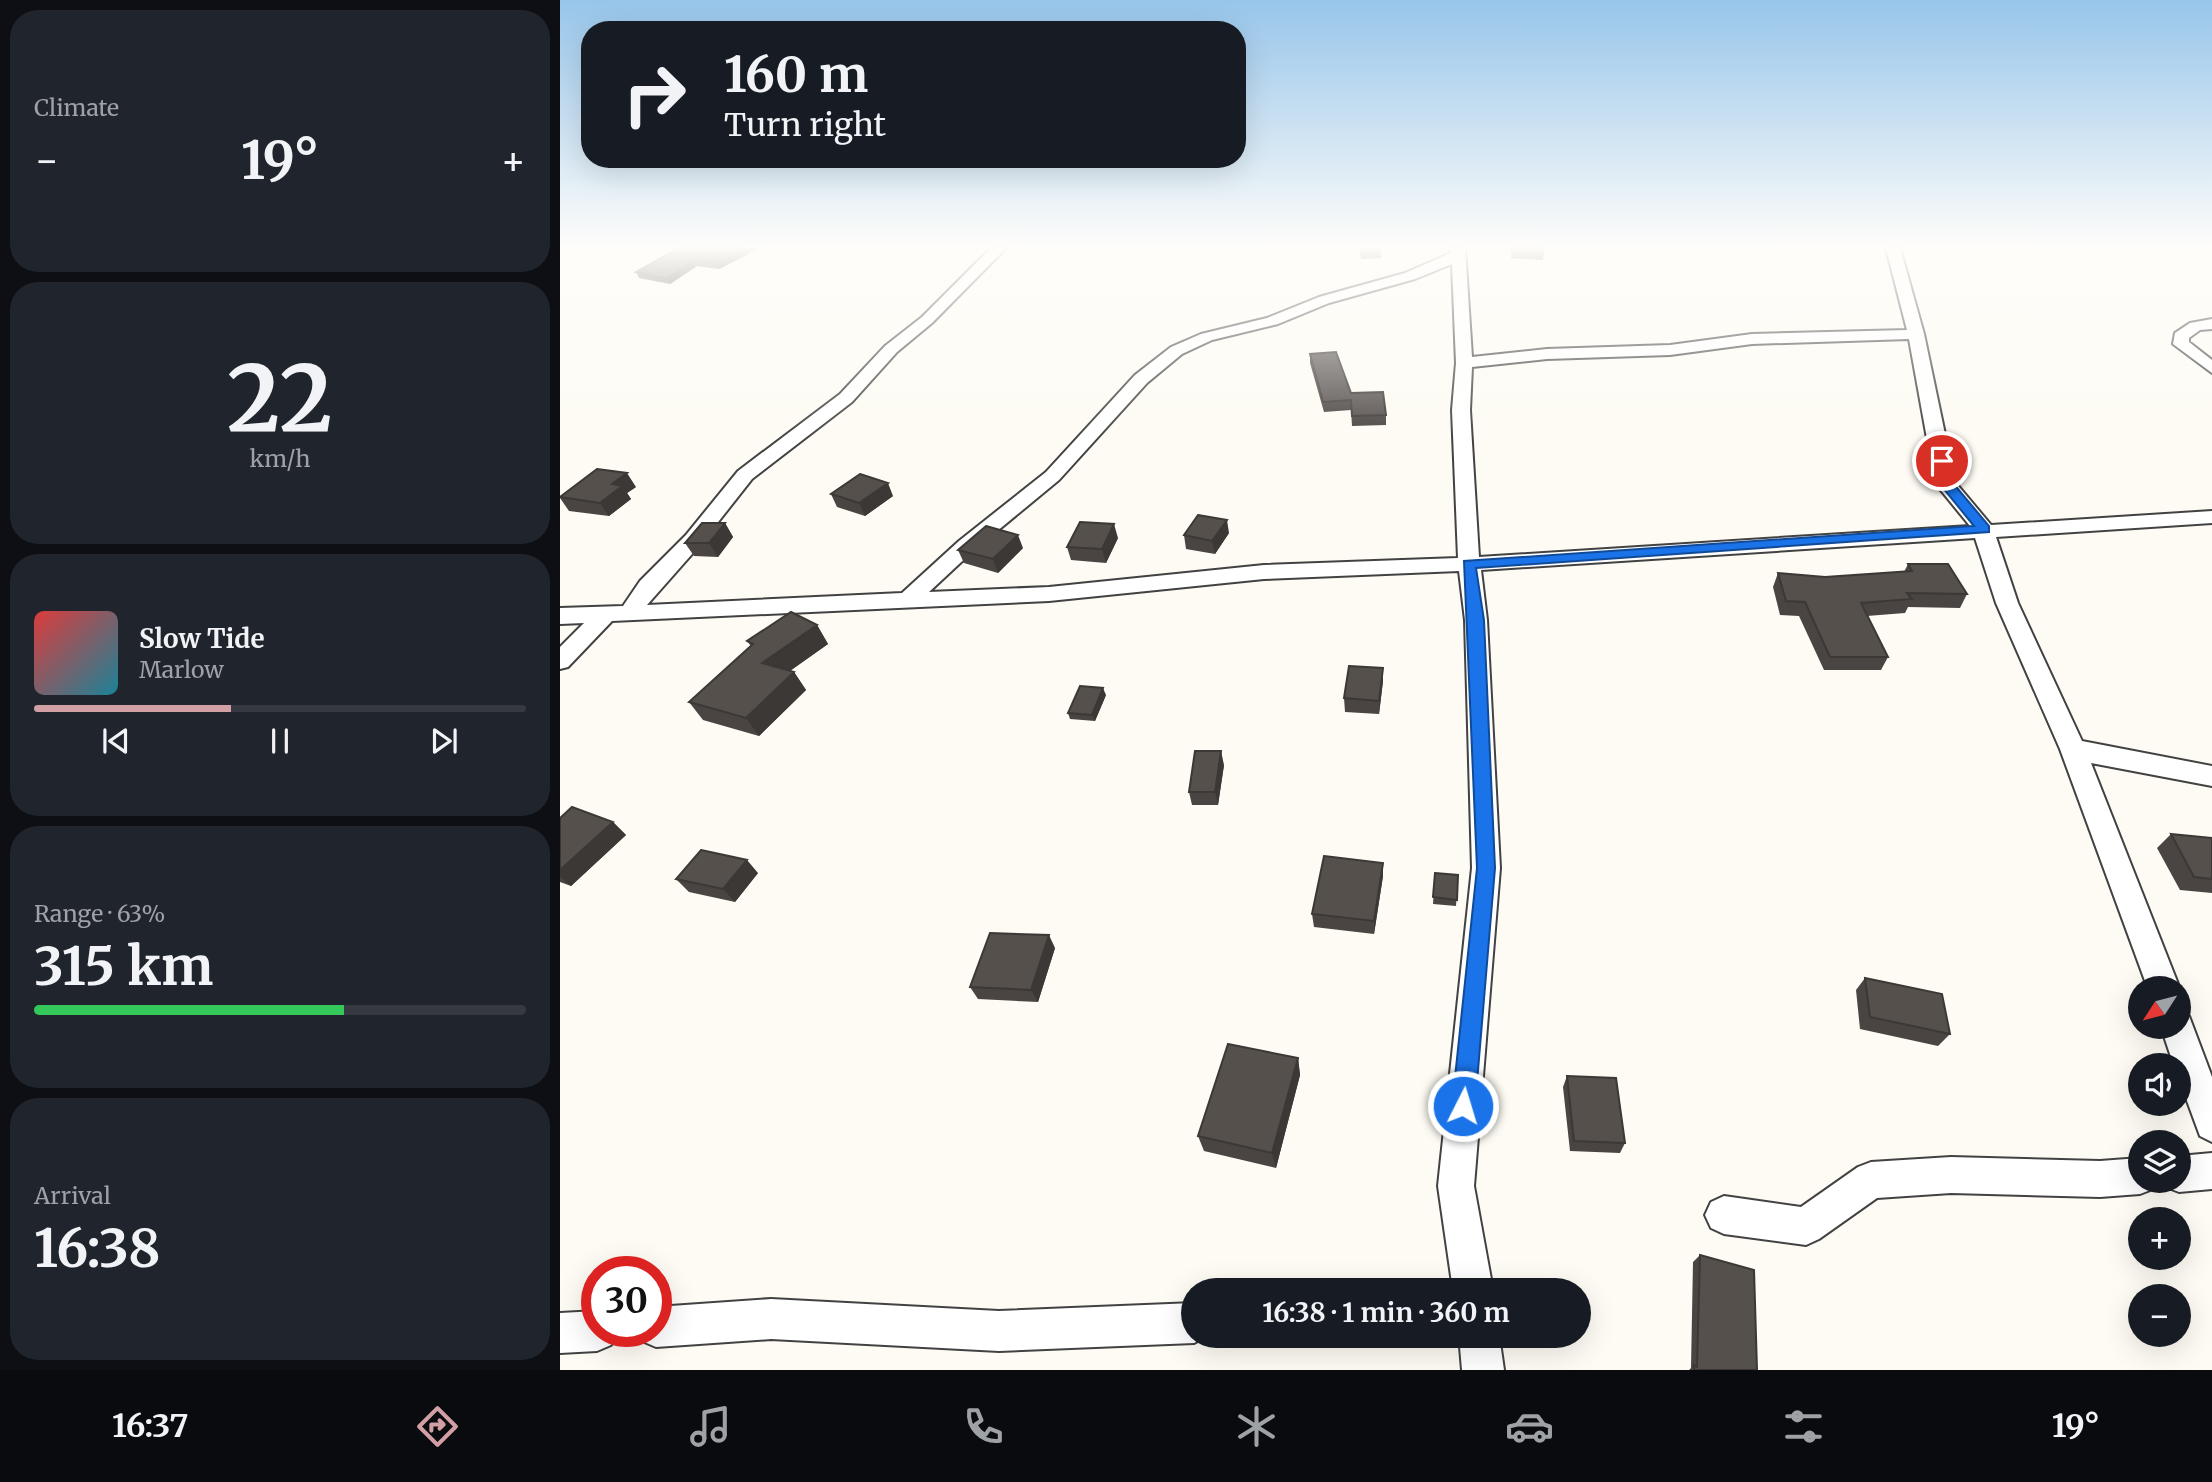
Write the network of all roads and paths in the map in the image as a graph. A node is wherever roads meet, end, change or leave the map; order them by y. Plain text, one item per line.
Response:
1 (935, 312) edge
2 (1294, 312) edge
3 (1461, 312) edge
4 (1910, 312) edge
5 (2212, 324) edge
6 (1916, 334) junction
7 (1464, 363) junction
8 (2212, 368) edge
9 (2212, 517) edge
10 (1984, 529) junction
11 (1469, 564) junction
12 (908, 600) junction
13 (629, 613) junction
14 (606, 615) junction
15 (560, 616) edge
16 (560, 661) edge
17 (2073, 749) junction
18 (2212, 776) edge
19 (2159, 976) edge
20 (2182, 1040) edge
21 (2212, 1124) edge
22 (2212, 1171) edge
23 (2191, 1173) edge
24 (2128, 1177) edge
25 (1724, 1215) dead end
26 (1471, 1278) edge
27 (1181, 1324) edge
28 (672, 1325) edge
29 (581, 1332) edge
30 (560, 1333) edge
31 (1480, 1348) edge
32 (1483, 1370) edge

1 - 13 street
2 - 12 street
3 - 7 street
4 - 6 street
5 - 8 street
6 - 7 street
6 - 10 street
7 - 11 street
9 - 10 street
10 - 11 street
10 - 17 street
11 - 12 street
11 - 26 street
12 - 13 street
13 - 14 street
14 - 15 street
14 - 16 street
17 - 18 street
17 - 19 street
20 - 21 street
22 - 23 street
24 - 25 street
27 - 28 street
29 - 30 street
31 - 32 street

